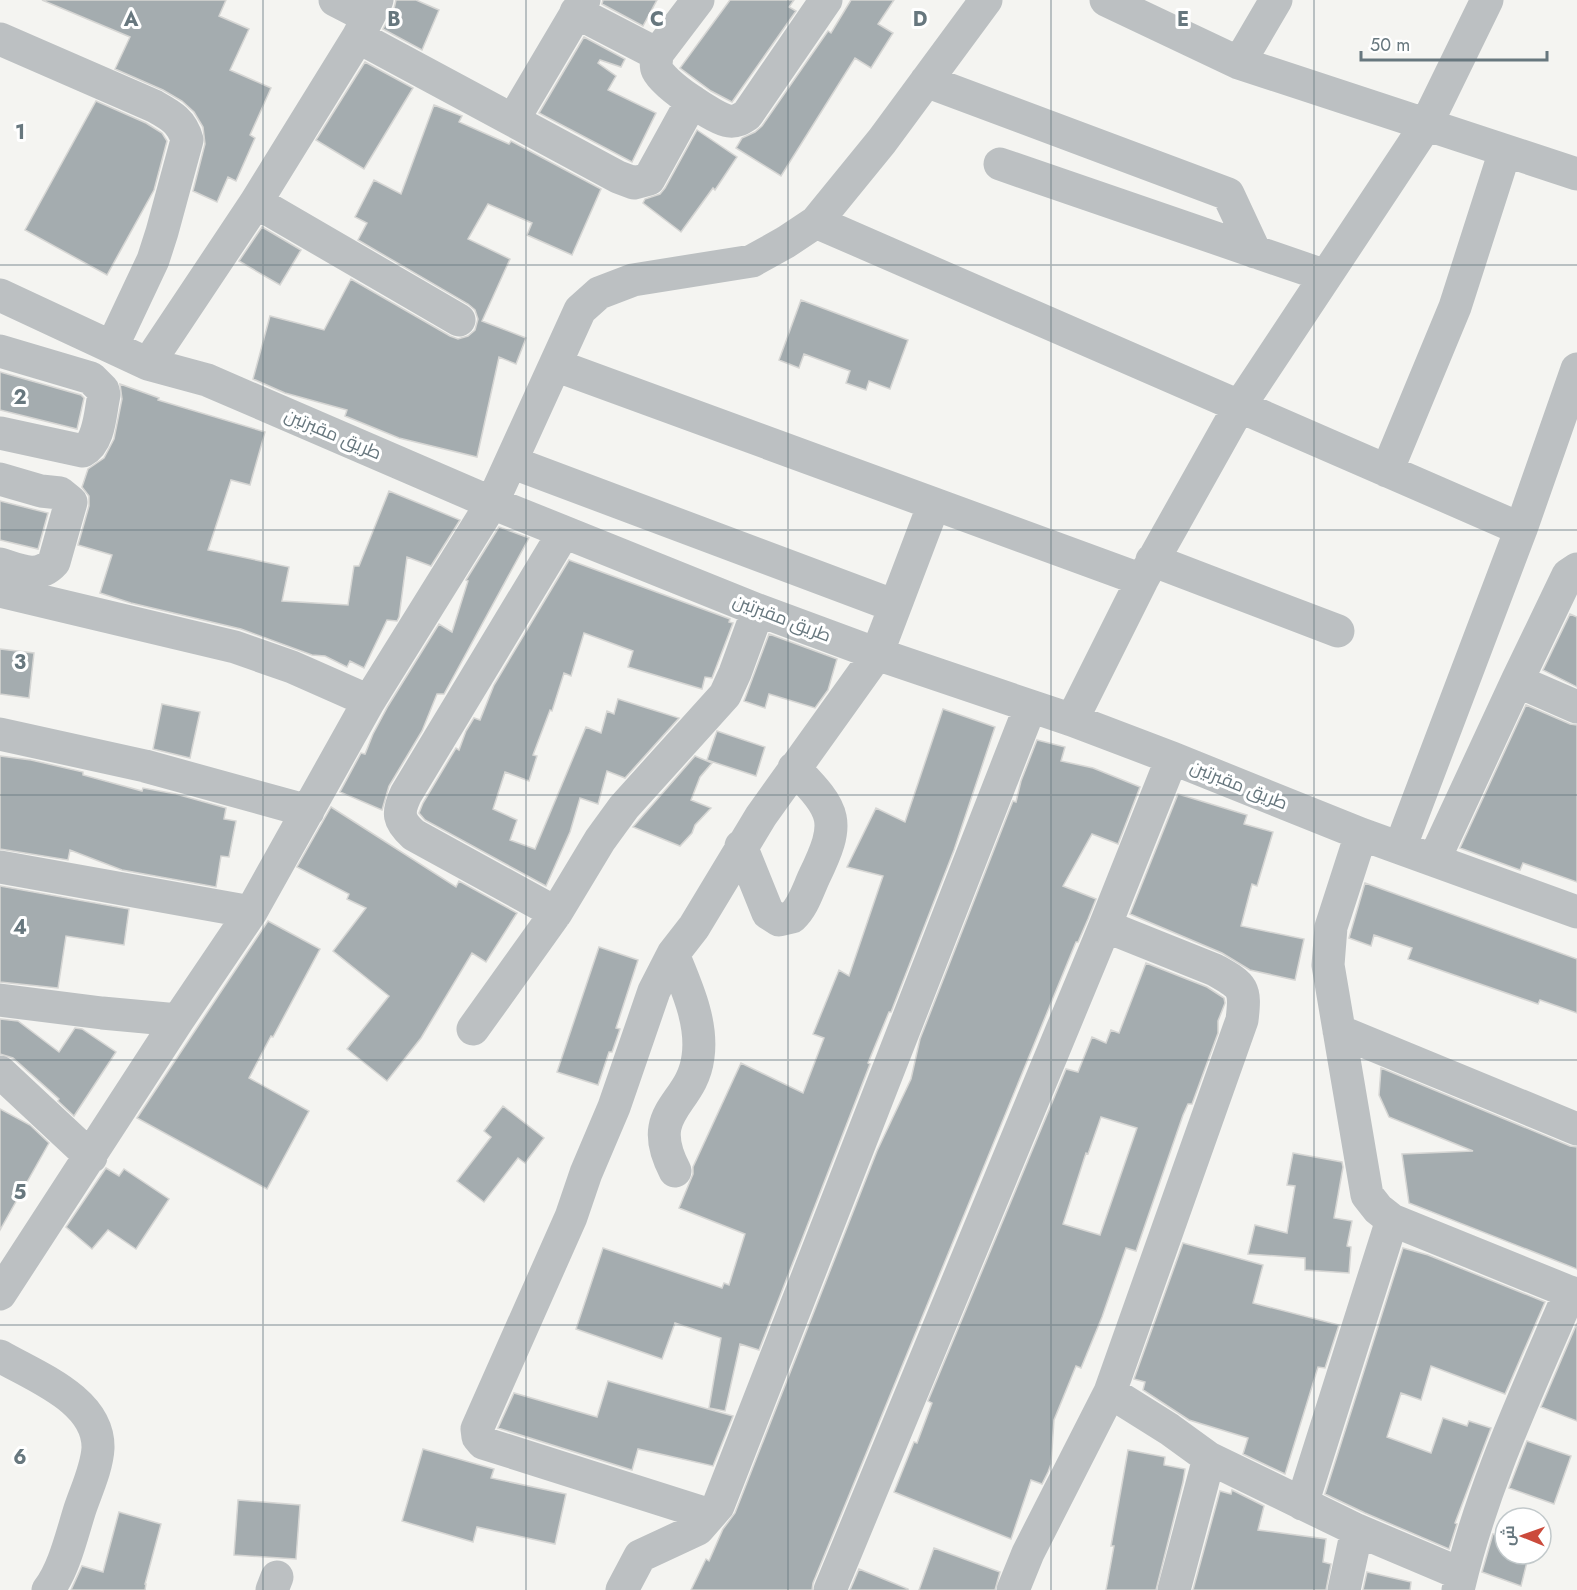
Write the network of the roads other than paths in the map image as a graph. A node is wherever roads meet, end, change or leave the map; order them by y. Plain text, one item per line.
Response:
1 (335, 0) edge
2 (698, 0) edge
3 (826, 0) edge
4 (986, 0) edge
5 (1106, 0) edge
6 (1276, 0) edge
7 (1487, 0) edge
8 (580, 6) edge
9 (368, 18) edge
10 (0, 39) edge
11 (657, 54) junction
12 (1239, 63) junction
13 (926, 81) junction
14 (692, 101) junction
15 (513, 120) junction
16 (1426, 125) junction
17 (1505, 151) junction
18 (1000, 164) dead end
19 (1577, 174) edge
20 (256, 202) junction
21 (816, 222) junction
22 (1255, 252) junction
23 (1326, 276) junction
24 (0, 295) edge
25 (459, 320) dead end
26 (112, 347) junction
27 (0, 351) edge
28 (148, 364) junction
29 (555, 365) junction
30 (1577, 369) edge
31 (1239, 407) junction
32 (0, 433) edge
33 (511, 462) junction
34 (1387, 471) junction
35 (0, 479) edge
36 (492, 503) junction
37 (934, 504) junction
38 (1521, 529) junction
39 (564, 532) junction
40 (0, 564) edge
41 (1577, 568) edge
42 (1147, 570) junction
43 (0, 591) edge
44 (895, 606) junction
45 (758, 610) junction
46 (1338, 631) dead end
47 (877, 654) junction
48 (1517, 681) junction
49 (369, 701) junction
50 (1030, 707) junction
51 (1577, 707) edge
52 (1072, 720) junction
53 (0, 734) edge
54 (1172, 758) junction
55 (794, 768) junction
56 (308, 811) junction
57 (1361, 834) junction
58 (741, 846) junction
59 (1400, 848) junction
60 (1434, 860) junction
61 (0, 867) edge
62 (251, 912) junction
63 (1577, 912) edge
64 (556, 913) junction
65 (1105, 926) junction
66 (673, 954) junction
67 (0, 1000) edge
68 (178, 1020) junction
69 (473, 1029) dead end
70 (1339, 1031) junction
71 (0, 1072) edge
72 (1577, 1129) edge
73 (91, 1157) junction
74 (675, 1171) dead end
75 (1392, 1220) junction
76 (9, 1259) edge
77 (1574, 1293) edge
78 (0, 1294) edge
79 (0, 1356) edge
80 (1110, 1392) junction
81 (1209, 1458) junction
82 (1302, 1504) junction
83 (710, 1515) junction
84 (1357, 1530) junction
85 (1459, 1582) edge
86 (48, 1590) edge
87 (622, 1590) edge
88 (830, 1590) edge
89 (1012, 1590) edge
90 (1174, 1590) edge
91 (1344, 1590) edge

1 - 9 street
2 - 11 street
3 - 14 street
4 - 13 street
5 - 12 street
6 - 12 street
7 - 16 street
8 - 11 street
8 - 15 street
9 - 15 street
9 - 20 street
10 - 26 street
11 - 14 street
12 - 16 street
13 - 21 street
13 - 22 street
14 - 15 street
16 - 17 street
16 - 23 street
17 - 19 street
17 - 34 street
18 - 22 street
20 - 25 street
20 - 28 street
21 - 29 street
21 - 31 street
22 - 23 street
23 - 31 street
24 - 26 street, طريق مقبرتين
26 - 28 street, طريق مقبرتين
27 - 32 street
28 - 36 street, طريق مقبرتين
29 - 33 street
29 - 37 street
30 - 38 street
31 - 34 street
31 - 42 street
33 - 36 street
33 - 44 street
34 - 38 street
35 - 40 street
36 - 39 street, طريق مقبرتين
36 - 49 street
37 - 42 street
37 - 44 street
38 - 59 street
39 - 45 street, طريق مقبرتين
39 - 64 street
41 - 48 street
42 - 46 street
42 - 52 street
43 - 49 street
44 - 47 street
45 - 47 street, طريق مقبرتين
45 - 64 street
47 - 50 street, طريق مقبرتين
47 - 55 street
48 - 51 street
48 - 60 street
49 - 56 street
50 - 52 street, طريق مقبرتين
50 - 83 street
52 - 54 street, طريق مقبرتين
53 - 56 street
54 - 57 street, طريق مقبرتين
54 - 65 street
55 - 58 street
55 - 58 street
56 - 62 street
57 - 59 street, طريق مقبرتين
57 - 70 street
58 - 66 street
59 - 60 street, طريق مقبرتين
60 - 63 street, طريق مقبرتين
61 - 62 street
62 - 68 street
64 - 69 street
65 - 80 street
65 - 88 street
66 - 74 street
66 - 83 street
67 - 68 street
68 - 73 street
70 - 72 street
70 - 75 street
71 - 73 street
73 - 76 street
75 - 77 street
75 - 82 street
76 - 78 street
77 - 85 street
79 - 86 street
80 - 81 street
80 - 89 street
81 - 82 street
81 - 90 street
82 - 84 street
83 - 87 street
84 - 85 street
84 - 91 street

